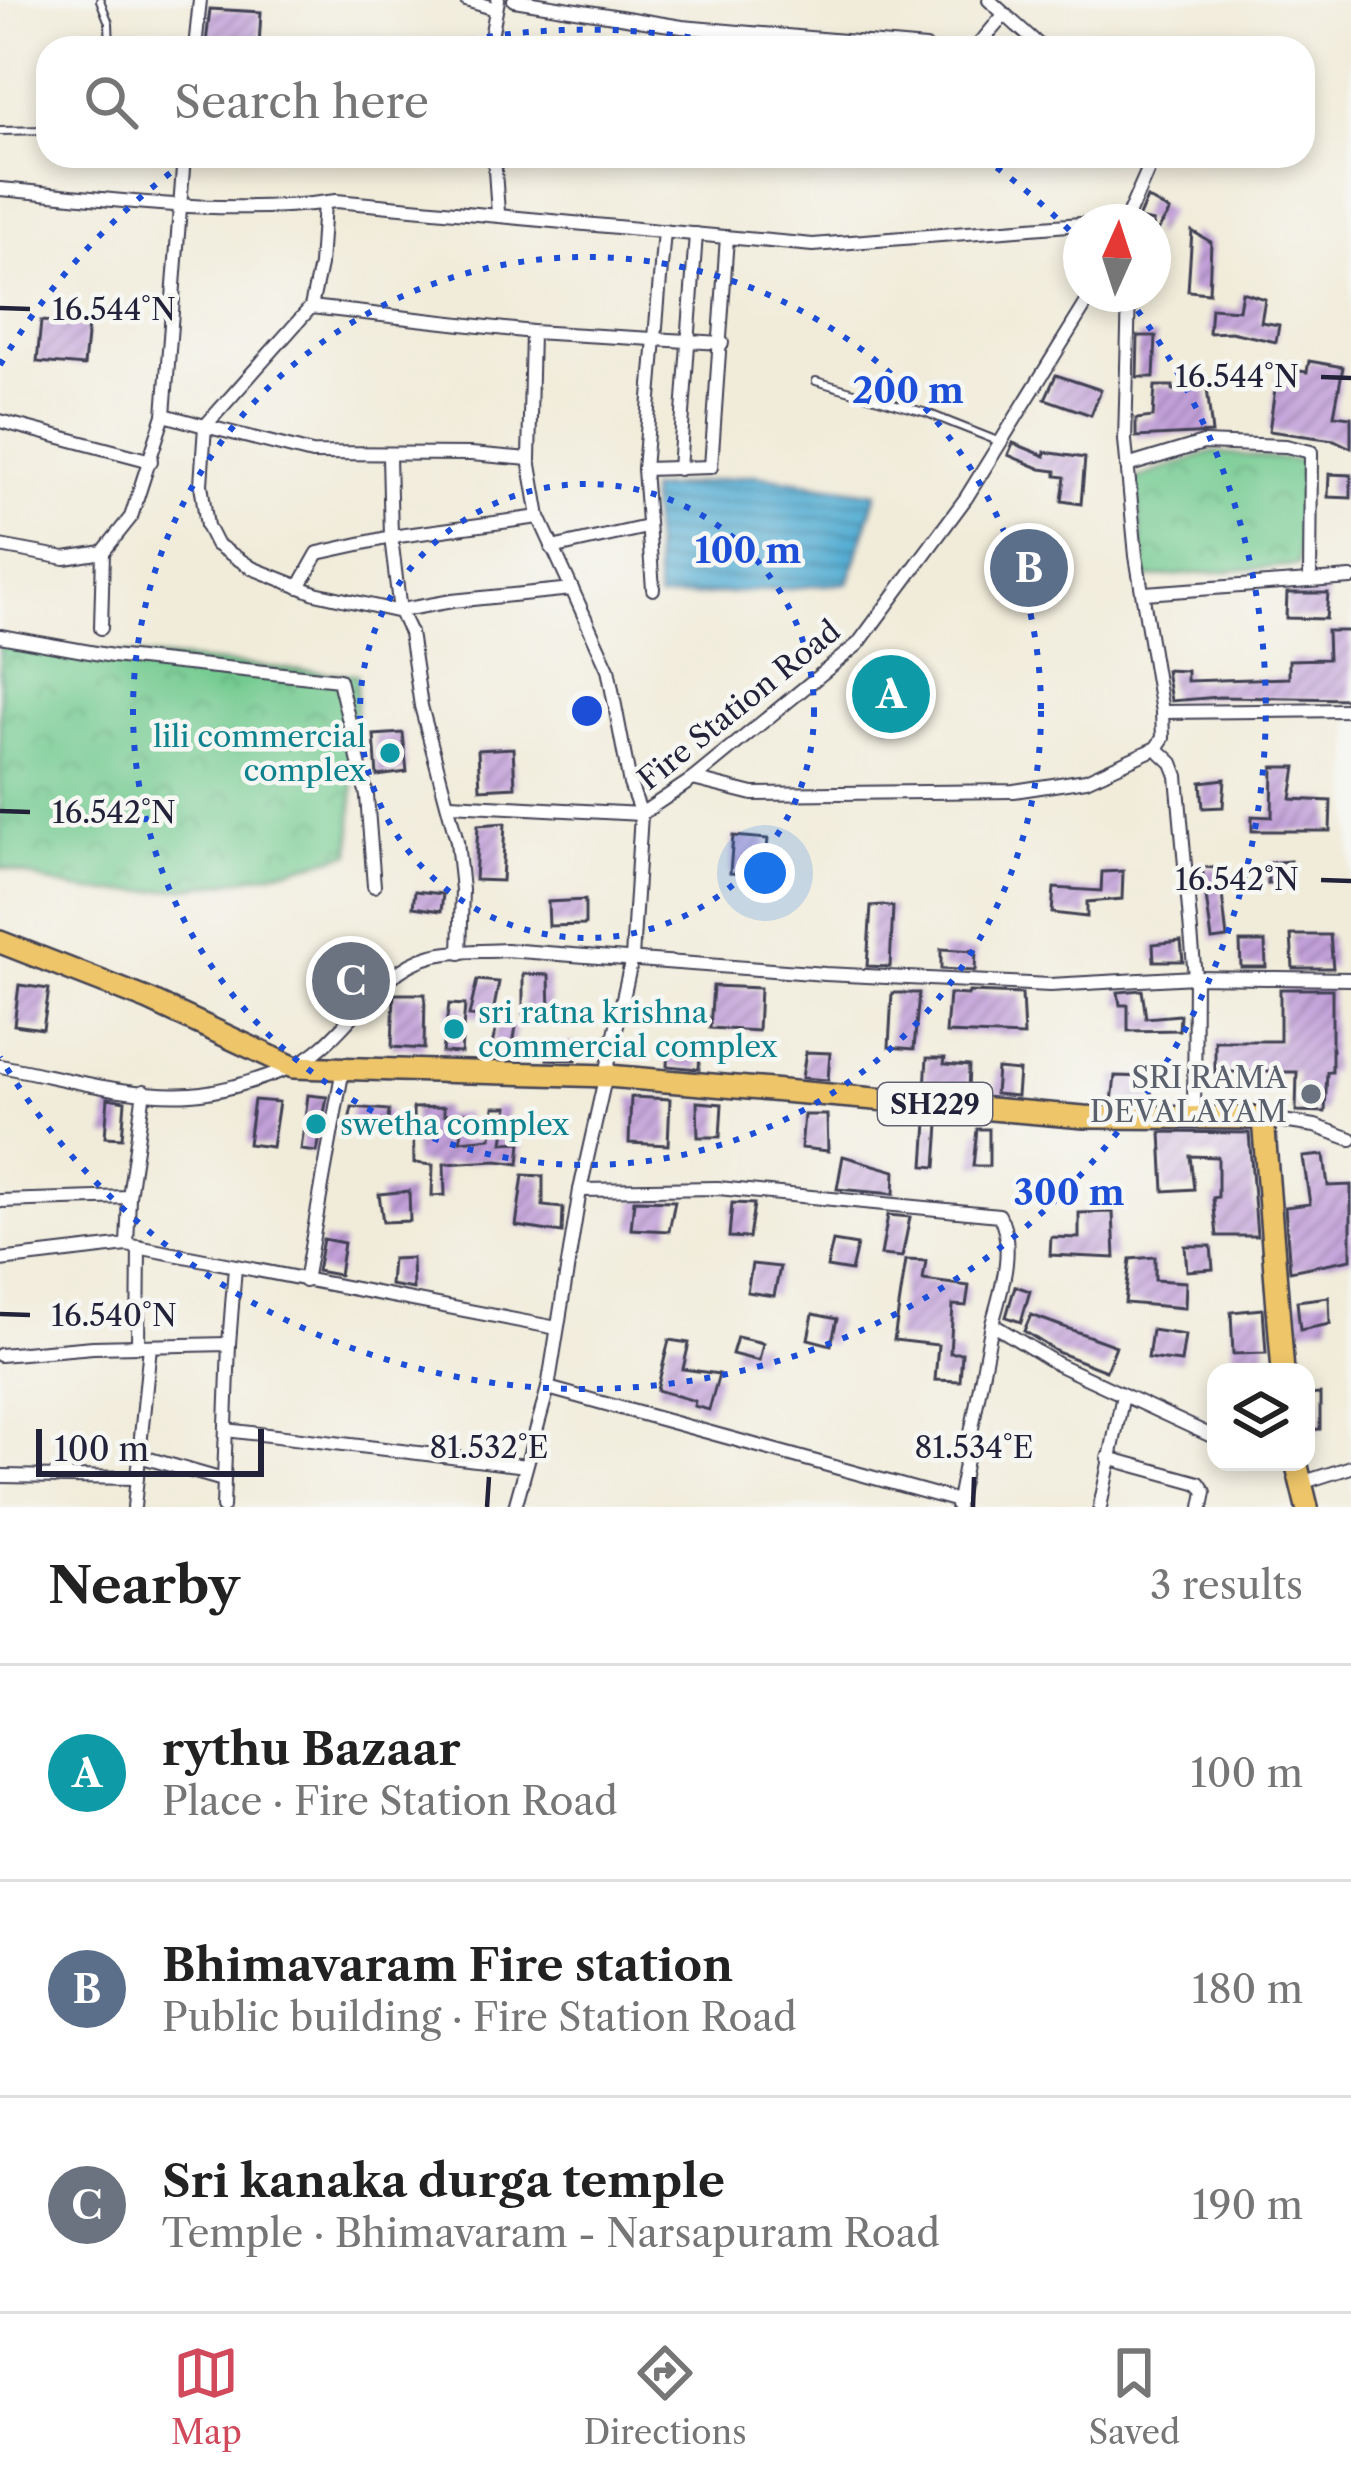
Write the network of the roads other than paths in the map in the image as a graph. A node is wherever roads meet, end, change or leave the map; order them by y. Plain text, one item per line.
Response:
1 (100, 0) edge
2 (200, 0) edge
3 (466, 0) edge
4 (514, 0) edge
5 (989, 0) edge
6 (497, 5) edge
7 (1004, 15) junction
8 (110, 36) edge
9 (196, 36) edge
10 (491, 36) edge
11 (787, 36) edge
12 (988, 36) edge
13 (1028, 36) edge
14 (0, 130) edge
15 (36, 130) edge
16 (183, 168) edge
17 (495, 168) edge
18 (1149, 168) edge
19 (0, 189) edge
20 (324, 202) junction
21 (1133, 204) edge
22 (179, 206) junction
23 (497, 213) junction
24 (1063, 225) edge
25 (664, 231) junction
26 (696, 234) junction
27 (727, 237) junction
28 (311, 307) junction
29 (1081, 312) edge
30 (1129, 312) edge
31 (532, 332) junction
32 (653, 338) junction
33 (686, 341) junction
34 (722, 343) junction
35 (816, 381) dead end
36 (164, 415) junction
37 (0, 422) edge
38 (205, 427) junction
39 (1001, 442) junction
40 (389, 456) junction
41 (529, 459) junction
42 (151, 461) junction
43 (1127, 466) junction
44 (644, 469) junction
45 (679, 469) junction
46 (539, 517) junction
47 (647, 527) junction
48 (391, 537) junction
49 (0, 546) edge
50 (551, 548) junction
51 (103, 552) junction
52 (1351, 578) edge
53 (1310, 581) junction
54 (299, 587) junction
55 (572, 589) junction
56 (653, 589) dead end
57 (1145, 593) junction
58 (400, 612) junction
59 (101, 628) dead end
60 (0, 636) edge
61 (1351, 710) edge
62 (1162, 712) junction
63 (1156, 748) junction
64 (692, 779) junction
65 (450, 804) junction
66 (641, 814) junction
67 (374, 886) dead end
68 (0, 942) edge
69 (460, 953) junction
70 (632, 958) junction
71 (1195, 977) junction
72 (1351, 979) edge
73 (0, 1066) edge
74 (293, 1067) junction
75 (343, 1068) junction
76 (608, 1076) junction
77 (144, 1091) junction
78 (1194, 1118) junction
79 (1263, 1118) junction
80 (1351, 1138) edge
81 (580, 1190) junction
82 (129, 1197) junction
83 (0, 1201) edge
84 (133, 1246) junction
85 (0, 1260) edge
86 (236, 1267) junction
87 (305, 1281) junction
88 (992, 1324) junction
89 (557, 1328) junction
90 (230, 1344) junction
91 (144, 1346) junction
92 (0, 1355) edge
93 (1282, 1363) edge
94 (548, 1388) junction
95 (1123, 1395) junction
96 (226, 1430) junction
97 (1207, 1434) edge
98 (139, 1456) junction
99 (1108, 1458) junction
100 (526, 1466) junction
101 (1351, 1467) edge
102 (1315, 1468) edge
103 (1295, 1471) edge
104 (0, 1476) edge
105 (137, 1478) junction
106 (223, 1480) junction
107 (957, 1504) edge
108 (134, 1507) edge
109 (223, 1507) edge
110 (515, 1507) edge
111 (1100, 1507) edge
112 (1202, 1507) edge
113 (1307, 1507) edge

1 - 8 lane
2 - 9 street
3 - 6 street
4 - 11 street
5 - 7 street
6 - 10 street
7 - 12 street
7 - 13 street
14 - 15 lane
16 - 22 street
17 - 23 street
18 - 21 street
19 - 22 street
20 - 22 street
20 - 23 street
20 - 28 street
22 - 36 street
23 - 25 street
24 - 27 street
25 - 26 street
25 - 32 street
26 - 27 street
26 - 33 street
27 - 34 street
28 - 31 street
28 - 38 street
29 - 39 street, Fire Station Road
30 - 43 street
31 - 32 street
31 - 41 street
32 - 33 street
32 - 44 street
33 - 34 street
33 - 45 street
34 - 45 street
35 - 39 lane
36 - 38 street
36 - 42 street
37 - 42 street
38 - 40 street
38 - 54 street
39 - 64 street, Fire Station Road
40 - 41 street
40 - 48 street
41 - 46 street
42 - 51 street
43 - 53 street
43 - 57 street
44 - 45 street
44 - 47 street
46 - 48 street
46 - 50 street
47 - 50 street
47 - 56 street
48 - 54 street
48 - 58 street
49 - 51 street
50 - 55 street
51 - 59 street
52 - 53 street
53 - 57 street
54 - 58 street
55 - 58 street
55 - 66 street
57 - 62 street
58 - 65 street
60 - 67 street
61 - 62 street
62 - 63 street
63 - 64 street, Fire Station Road
63 - 71 street
64 - 66 street, Fire Station Road
65 - 66 street
65 - 69 street
66 - 70 street, Fire Station Road
68 - 74 main road, SH229
69 - 70 street
69 - 74 street
70 - 71 street
70 - 76 street, Fire Station Road
71 - 72 street
71 - 78 street
73 - 77 street
74 - 75 main road, SH229
74 - 77 street
75 - 76 main road, SH229
75 - 87 street
76 - 78 main road, SH229
76 - 81 street, Fire Station Road
77 - 82 street
78 - 79 main road, SH229
79 - 80 street
79 - 93 main road
81 - 88 street
81 - 89 street, Fire Station Road
82 - 83 street
82 - 84 street
84 - 85 street
84 - 86 street
84 - 91 street
86 - 87 street
86 - 90 street
87 - 89 street
88 - 95 street
88 - 107 street
89 - 94 street, Fire Station Road
90 - 91 street
90 - 96 street
91 - 92 street
91 - 98 street
94 - 100 street, Fire Station Road
94 - 107 street
95 - 97 street
95 - 99 street
96 - 100 street
96 - 106 street
98 - 105 street
98 - 106 street
99 - 111 street
99 - 112 street
100 - 110 street, Fire Station Road
101 - 102 street
103 - 113 main road
104 - 105 street
105 - 108 street
106 - 109 street

